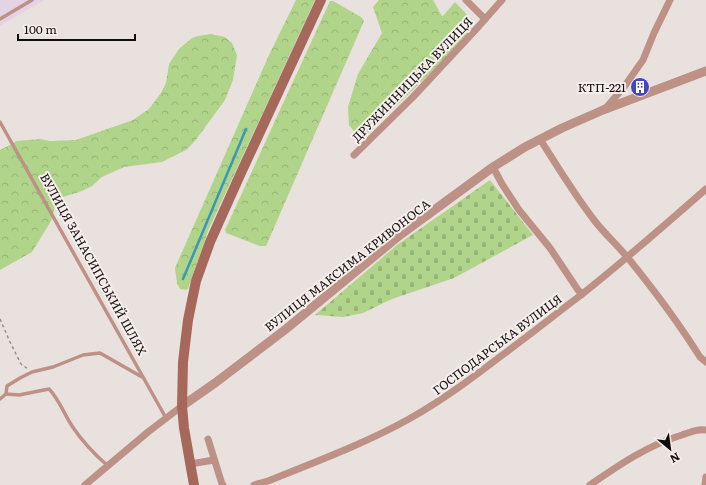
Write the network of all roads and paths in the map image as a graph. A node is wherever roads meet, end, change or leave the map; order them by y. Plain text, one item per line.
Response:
1 (32, 0) edge
2 (321, 0) edge
3 (466, 0) edge
4 (502, 0) edge
5 (670, 0) edge
6 (485, 18) junction
7 (0, 19) edge
8 (706, 71) edge
9 (603, 110) junction
10 (0, 122) edge
11 (540, 139) junction
12 (354, 154) dead end
13 (493, 167) junction
14 (706, 189) edge
15 (627, 257) junction
16 (582, 294) junction
17 (0, 319) edge
18 (706, 362) edge
19 (32, 372) junction
20 (143, 377) junction
21 (6, 394) junction
22 (0, 399) edge
23 (182, 406) junction
24 (166, 418) junction
25 (706, 430) edge
26 (208, 439) dead end
27 (214, 460) junction
28 (190, 464) junction
29 (108, 466) junction
30 (706, 477) edge
31 (84, 485) edge
32 (194, 485) edge
33 (223, 485) edge
34 (254, 485) edge
35 (590, 485) edge
36 (705, 485) edge

1 - 7 lane
2 - 23 main road
3 - 6 street
4 - 6 street, ДРУЖИННИЦЬКА ВУЛИЦЯ
5 - 9 street
6 - 12 street, ДРУЖИННИЦЬКА ВУЛИЦЯ
8 - 9 street, ВУЛИЦЯ МАКСИМА КРИВОНОСА
9 - 11 street, ВУЛИЦЯ МАКСИМА КРИВОНОСА
10 - 20 lane, ВУЛИЦЯ ЗАНАСИПСЬКИЙ ШЛЯХ
11 - 13 street, ВУЛИЦЯ МАКСИМА КРИВОНОСА
11 - 15 street
13 - 16 street
13 - 23 street, ВУЛИЦЯ МАКСИМА КРИВОНОСА
14 - 15 street, ГОСПОДАРСЬКА ВУЛИЦЯ
15 - 16 street, ГОСПОДАРСЬКА ВУЛИЦЯ
15 - 18 street
16 - 34 street, ГОСПОДАРСЬКА ВУЛИЦЯ
17 - 19 path
19 - 20 lane
19 - 21 lane
20 - 24 lane, ВУЛИЦЯ ЗАНАСИПСЬКИЙ ШЛЯХ
21 - 22 lane
21 - 29 lane
23 - 24 street
23 - 28 main road
24 - 29 street
25 - 35 street
26 - 27 street
27 - 28 street
27 - 33 street
28 - 32 main road
29 - 31 street
30 - 36 street

